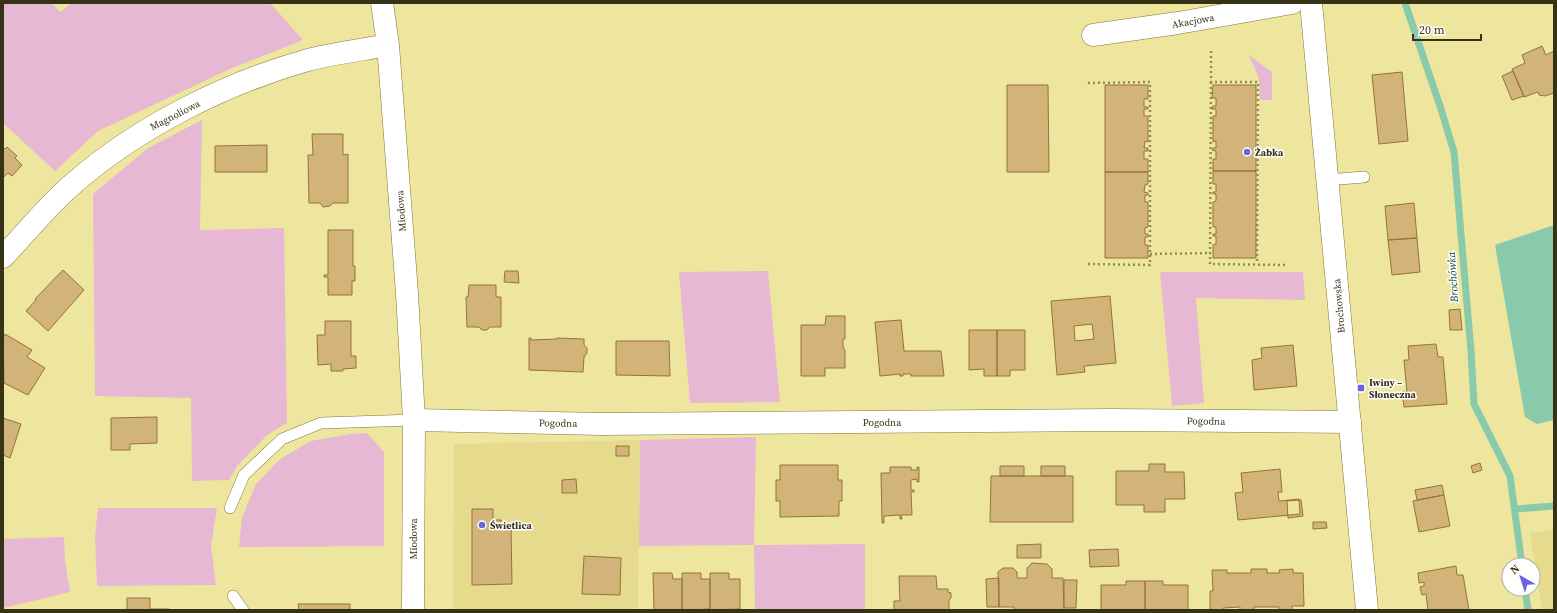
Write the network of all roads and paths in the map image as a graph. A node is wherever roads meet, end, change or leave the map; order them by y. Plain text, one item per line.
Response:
1 (382, 3) edge
2 (1292, 3) edge
3 (1311, 3) edge
4 (1093, 35) dead end
5 (388, 45) junction
6 (1211, 51) dead end
7 (1211, 82) junction
8 (1088, 83) dead end
9 (1364, 177) dead end
10 (1327, 180) junction
11 (1211, 253) junction
12 (1150, 254) junction
13 (3, 258) edge
14 (1257, 263) junction
15 (1088, 264) dead end
16 (1286, 265) dead end
17 (414, 420) junction
18 (1350, 422) junction
19 (230, 508) dead end
20 (233, 596) dead end
21 (243, 610) edge
22 (413, 610) edge
23 (1367, 610) edge

1 - 5 street, Miodowa
2 - 4 street, Akacjowa
3 - 10 street, Brochowska
5 - 13 street, Magnoliowa
5 - 17 street, Miodowa
6 - 7 path
7 - 11 path
7 - 14 path
8 - 12 path
9 - 10 lane
10 - 18 street, Brochowska
11 - 12 path
11 - 14 path
12 - 15 path
14 - 16 path
17 - 18 street, Pogodna
17 - 19 lane
17 - 22 street, Miodowa
18 - 23 street, Brochowska
20 - 21 lane

